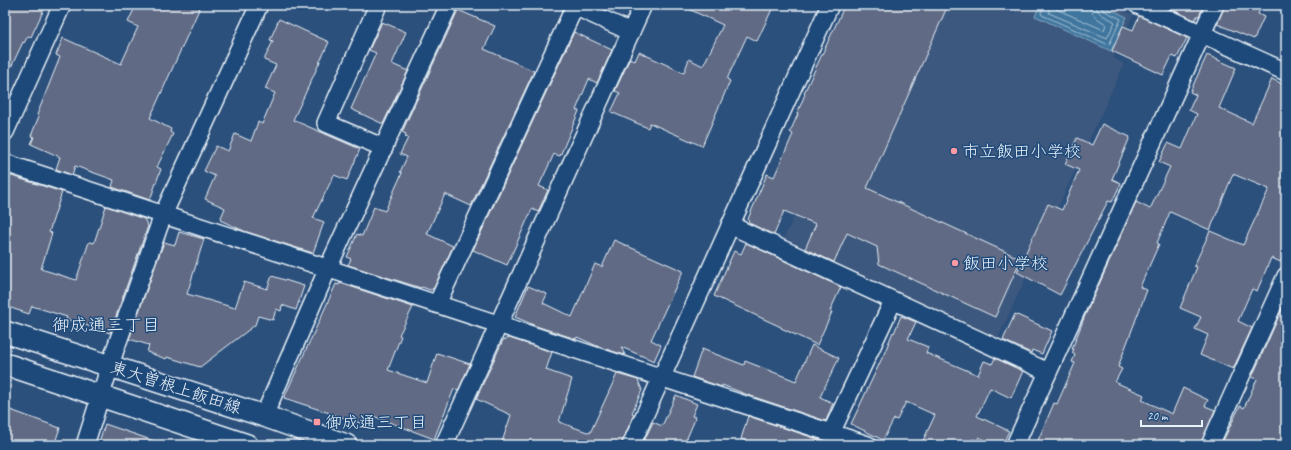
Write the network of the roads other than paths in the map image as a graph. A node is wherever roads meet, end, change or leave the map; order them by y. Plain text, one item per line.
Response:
1 (62, 5) edge
2 (259, 5) edge
3 (378, 5) edge
4 (449, 5) edge
5 (643, 5) edge
6 (830, 5) edge
7 (1138, 5) edge
8 (1215, 5) edge
9 (573, 6) edge
10 (631, 32) junction
11 (1202, 34) junction
12 (1286, 72) edge
13 (5, 132) edge
14 (384, 148) junction
15 (5, 163) edge
16 (162, 215) junction
17 (730, 225) junction
18 (328, 268) junction
19 (1286, 276) edge
20 (893, 300) junction
21 (1280, 303) edge
22 (438, 304) junction
23 (499, 324) junction
24 (5, 332) edge
25 (5, 364) edge
26 (110, 366) junction
27 (1048, 372) junction
28 (661, 378) junction
29 (101, 396) junction
30 (264, 416) junction
31 (831, 433) junction
32 (85, 445) edge
33 (248, 445) edge
34 (346, 445) edge
35 (444, 445) edge
36 (631, 445) edge
37 (868, 445) edge
38 (1015, 445) edge
39 (1210, 445) edge

1 - 13 street
2 - 16 street
3 - 14 street
4 - 14 street
5 - 10 street
6 - 17 street
7 - 11 street
8 - 11 street
9 - 10 street
9 - 22 street
10 - 23 street
11 - 12 street
11 - 27 street
14 - 18 street
15 - 16 street
16 - 18 street
16 - 26 street
17 - 20 street
17 - 28 street
18 - 22 street
18 - 30 street
19 - 21 street
20 - 27 street
20 - 31 street
21 - 39 street
22 - 23 street
23 - 28 street
23 - 35 street
24 - 26 street, 東大曽根上飯田線
25 - 29 street, 東大曽根上飯田線
26 - 29 street
26 - 30 street, 東大曽根上飯田線
27 - 38 street
28 - 31 street
28 - 36 street
29 - 32 street
29 - 33 street, 東大曽根上飯田線
30 - 34 street, 東大曽根上飯田線
31 - 37 street

